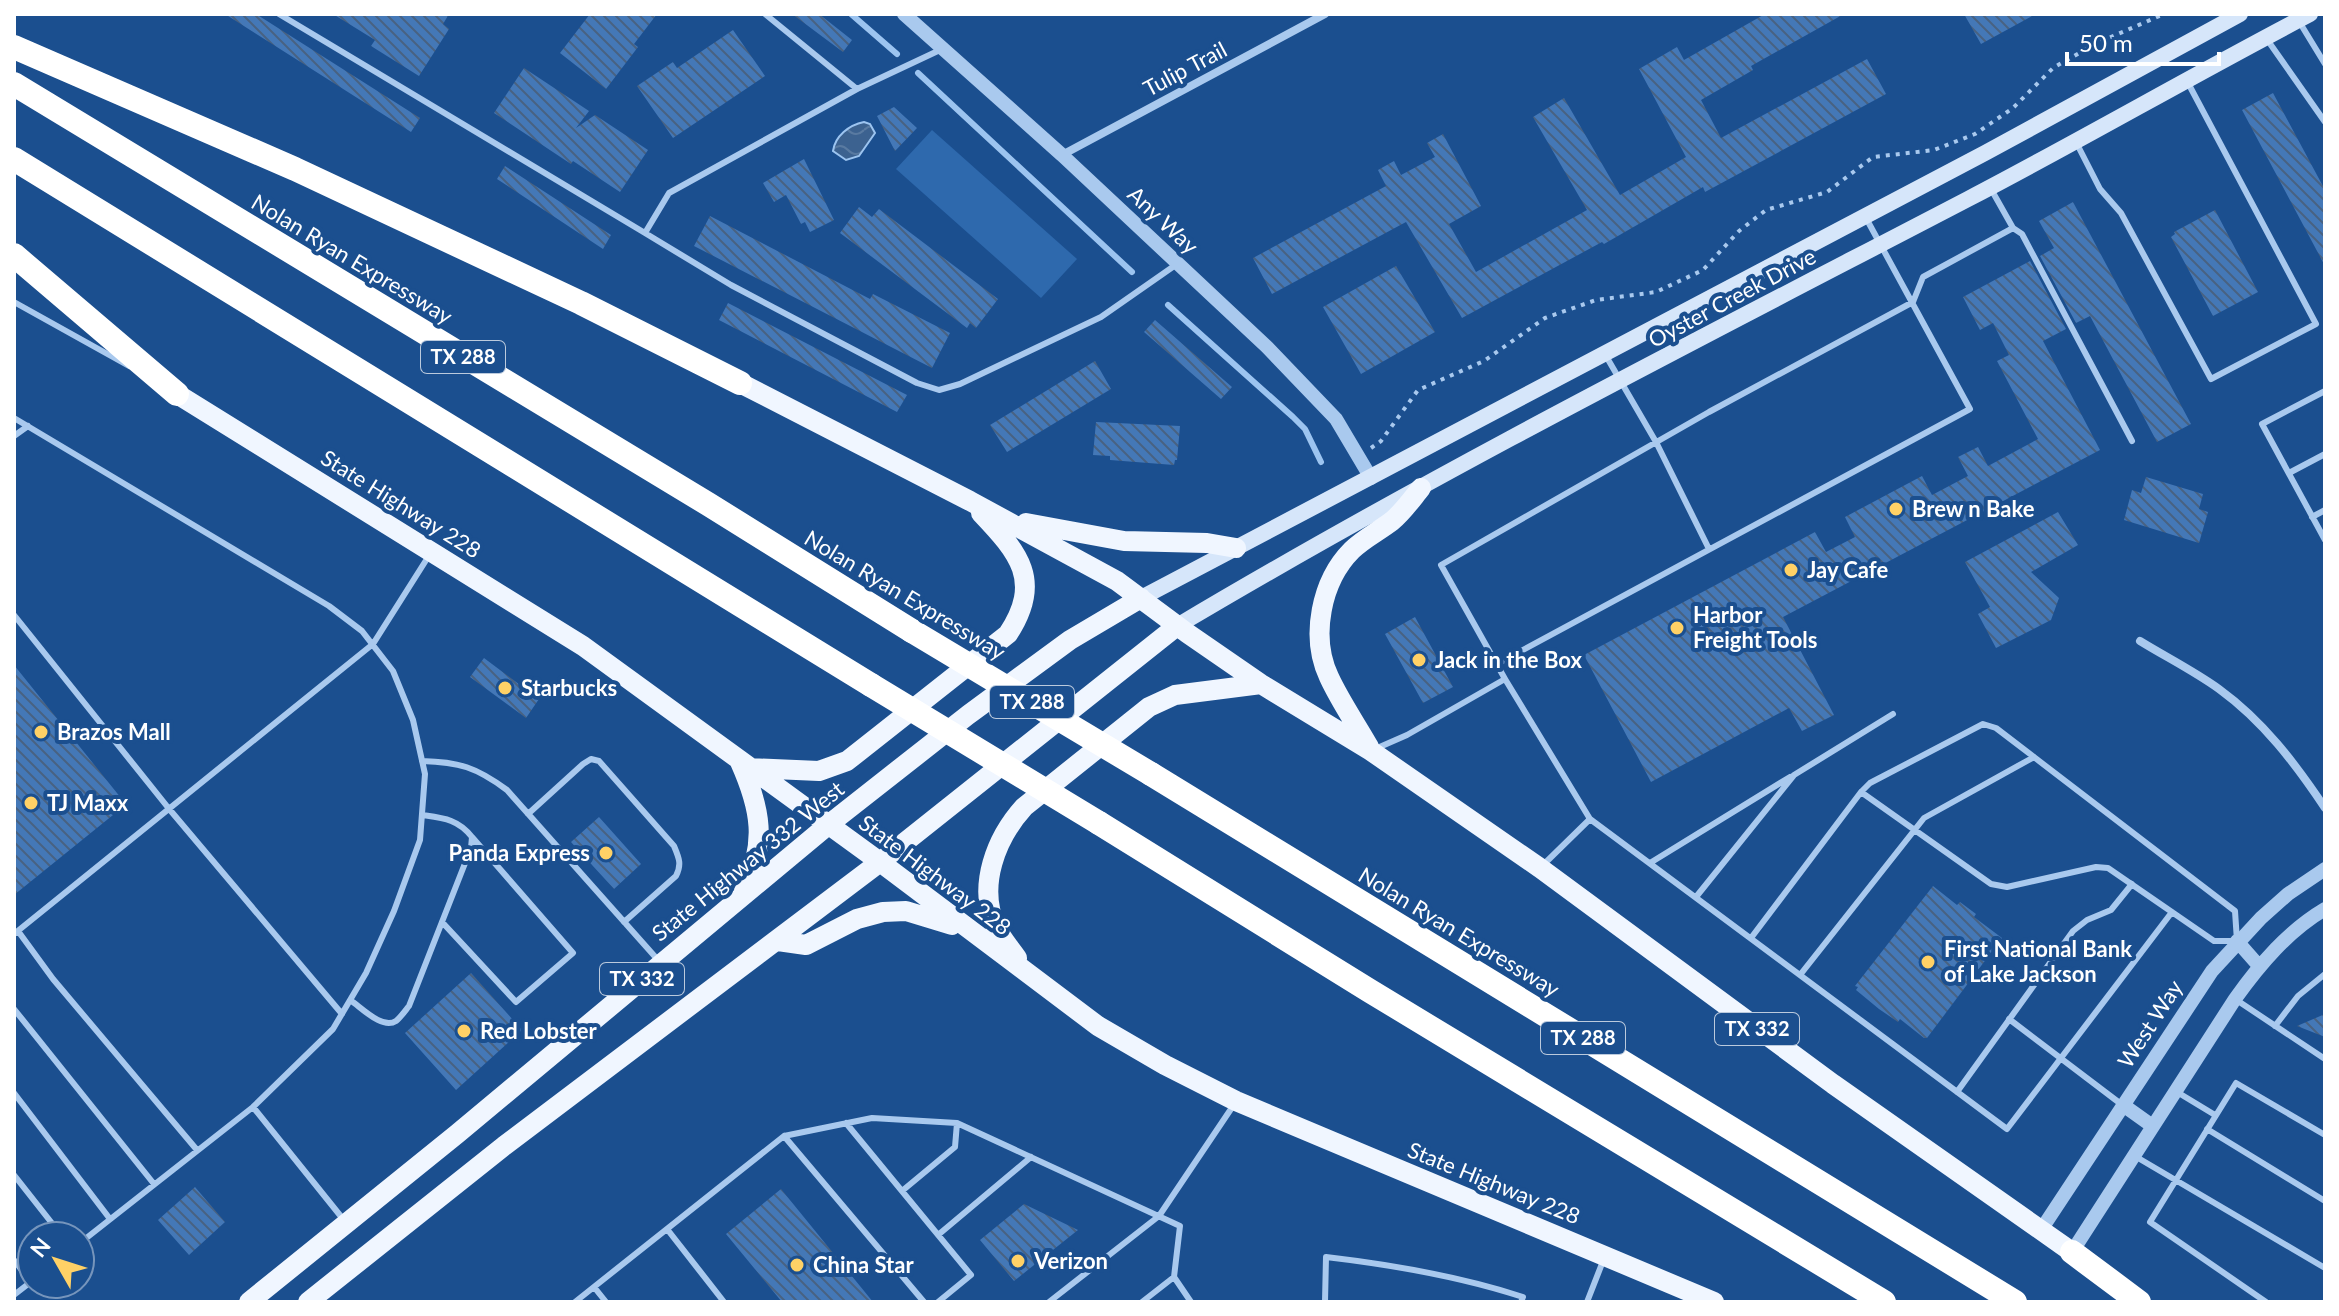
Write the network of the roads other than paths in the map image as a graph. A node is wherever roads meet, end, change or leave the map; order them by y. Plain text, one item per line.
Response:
1 (279, 14) edge
2 (765, 14) edge
3 (904, 14) edge
4 (1325, 14) edge
5 (2240, 14) edge
6 (2304, 17) edge
7 (2266, 38) junction
8 (14, 47) edge
9 (943, 48) junction
10 (2325, 64) edge
11 (2187, 81) junction
12 (14, 84) edge
13 (857, 89) junction
14 (2325, 122) edge
15 (2076, 142) junction
16 (1062, 155) junction
17 (14, 159) edge
18 (1990, 187) junction
19 (1864, 215) junction
20 (2013, 228) junction
21 (645, 233) junction
22 (1880, 245) junction
23 (14, 255) edge
24 (1178, 264) junction
25 (14, 302) edge
26 (1913, 302) junction
27 (1604, 353) junction
28 (1621, 382) junction
29 (740, 383) joint
30 (2325, 391) edge
31 (177, 394) junction
32 (14, 418) edge
33 (28, 426) junction
34 (14, 436) edge
35 (2132, 441) dead end
36 (1656, 442) junction
37 (2325, 454) edge
38 (2289, 473) junction
39 (1371, 478) junction
40 (1421, 488) junction
41 (970, 501) junction
42 (2325, 510) edge
43 (2312, 517) junction
44 (1005, 519) junction
45 (2325, 540) edge
46 (1236, 548) junction
47 (1709, 549) junction
48 (432, 551) junction
49 (1141, 598) junction
50 (14, 615) edge
51 (1177, 626) junction
52 (2140, 641) dead end
53 (373, 644) junction
54 (1497, 664) junction
55 (1505, 679) junction
56 (1261, 684) junction
57 (1893, 714) dead end
58 (1371, 751) junction
59 (2034, 757) junction
60 (422, 761) junction
61 (745, 765) junction
62 (1794, 775) junction
63 (1861, 792) junction
64 (2325, 808) edge
65 (170, 810) junction
66 (528, 814) junction
67 (422, 815) junction
68 (1590, 819) junction
69 (828, 825) junction
70 (1913, 829) junction
71 (472, 837) junction
72 (880, 862) junction
73 (1650, 863) junction
74 (1540, 868) junction
75 (2325, 869) edge
76 (2132, 884) junction
77 (742, 896) junction
78 (1696, 897) junction
79 (2325, 909) edge
80 (2172, 912) junction
81 (442, 922) junction
82 (624, 922) junction
83 (967, 929) junction
84 (16, 933) edge
85 (1751, 938) junction
86 (778, 941) junction
87 (2237, 941) junction
88 (660, 963) junction
89 (2259, 966) junction
90 (2325, 974) edge
91 (1800, 975) junction
92 (1033, 977) junction
93 (2235, 999) junction
94 (350, 1000) junction
95 (14, 1009) edge
96 (342, 1014) junction
97 (2009, 1019) junction
98 (2275, 1026) junction
99 (2060, 1058) junction
100 (2325, 1059) edge
101 (2174, 1090) junction
102 (1957, 1092) junction
103 (14, 1093) edge
104 (1236, 1101) junction
105 (2123, 1105) junction
106 (253, 1107) junction
107 (2215, 1115) junction
108 (846, 1123) junction
109 (957, 1123) junction
110 (2151, 1125) junction
111 (2207, 1129) junction
112 (2325, 1135) edge
113 (784, 1136) junction
114 (197, 1150) junction
115 (2133, 1155) junction
116 (1031, 1157) junction
117 (14, 1175) edge
118 (2175, 1181) junction
119 (154, 1184) junction
120 (902, 1191) junction
121 (2325, 1201) edge
122 (1159, 1216) junction
123 (110, 1219) junction
124 (49, 1220) edge
125 (347, 1224) junction
126 (667, 1229) junction
127 (96, 1230) edge
128 (2041, 1230) junction
129 (938, 1235) junction
130 (2072, 1252) junction
131 (1605, 1255) junction
132 (2325, 1268) edge
133 (1174, 1277) junction
134 (594, 1287) junction
135 (249, 1302) edge
136 (308, 1302) edge
137 (575, 1302) edge
138 (606, 1302) edge
139 (724, 1302) edge
140 (924, 1302) edge
141 (938, 1302) edge
142 (1049, 1302) edge
143 (1142, 1302) edge
144 (1191, 1302) edge
145 (1325, 1302) edge
146 (1521, 1302) edge
147 (1587, 1302) edge
148 (1714, 1302) edge
149 (1884, 1302) edge
150 (2015, 1302) edge
151 (2139, 1302) edge
152 (2156, 1302) edge
153 (2266, 1302) edge

1 - 21 lane
2 - 13 lane
3 - 9 street, Any Way
4 - 16 street, Tulip Trail
5 - 19 main road, Oyster Creek Drive
6 - 7 main road, Oyster Creek Drive
6 - 10 lane
7 - 11 main road, Oyster Creek Drive
7 - 14 lane
8 - 29 highway
9 - 13 lane
9 - 16 street, Any Way
11 - 15 main road, Oyster Creek Drive
11 - 15 lane
12 - 150 highway, Nolan Ryan Expressway / TX 288, bridge
13 - 21 lane
15 - 18 main road, Oyster Creek Drive
16 - 24 street, Any Way
17 - 149 highway, TX 288, bridge
18 - 20 lane
18 - 22 main road, Oyster Creek Drive
19 - 22 lane
19 - 27 main road, Oyster Creek Drive
20 - 26 lane
20 - 35 lane
21 - 24 lane
22 - 26 lane
22 - 28 main road, Oyster Creek Drive
23 - 31 highway
24 - 39 street, Any Way
25 - 31 lane
26 - 36 lane
26 - 47 lane
27 - 28 lane
27 - 39 main road, Oyster Creek Drive
28 - 36 lane
28 - 40 main road, Oyster Creek Drive
29 - 41 main road
30 - 38 lane
31 - 48 main road, State Highway 228
32 - 33 lane
33 - 34 lane
33 - 53 lane
36 - 47 lane
36 - 54 lane
37 - 38 lane
38 - 43 lane
39 - 46 main road, Oyster Creek Drive
40 - 51 main road, Oyster Creek Drive
40 - 58 main road
41 - 44 main road
41 - 61 main road
42 - 43 lane
43 - 45 lane
44 - 46 main road
44 - 49 main road
46 - 49 main road, Oyster Creek Drive
47 - 54 lane
48 - 53 lane
48 - 61 main road, State Highway 228
49 - 51 main road, TX 332
49 - 69 main road, State Highway 332 West / TX 332
50 - 65 lane
51 - 56 main road, TX 332
51 - 72 main road, TX 332
52 - 64 street
53 - 60 lane
53 - 65 lane
54 - 55 lane
55 - 58 lane
55 - 68 lane
56 - 58 main road, TX 332
56 - 92 main road
57 - 62 lane
58 - 74 main road, TX 332
59 - 63 lane
59 - 70 lane
59 - 87 lane
60 - 66 lane
60 - 67 lane
61 - 69 main road, State Highway 228
61 - 77 main road
62 - 73 lane
62 - 78 lane
63 - 70 lane
63 - 85 lane
65 - 84 lane
65 - 96 lane
66 - 82 lane
66 - 82 lane
67 - 71 lane
67 - 94 lane
68 - 73 lane
68 - 74 lane
69 - 72 main road, State Highway 228
69 - 77 main road, State Highway 332 West / TX 332
70 - 76 lane
70 - 91 lane
71 - 81 lane
71 - 81 lane
72 - 83 main road, State Highway 228
72 - 86 main road, TX 332
73 - 78 lane
74 - 128 main road, TX 332
75 - 87 street, West Way
76 - 80 lane
76 - 97 lane
77 - 88 main road, State Highway 332 West / TX 332
78 - 85 lane
79 - 89 street
80 - 87 lane
80 - 99 lane
81 - 94 lane
82 - 88 lane
83 - 86 main road
83 - 92 main road, State Highway 228
84 - 114 lane
85 - 91 lane
86 - 136 main road, TX 332
87 - 89 street
87 - 105 street, West Way
88 - 125 main road, State Highway 332 West / TX 332
89 - 93 street
90 - 98 lane
91 - 102 lane
92 - 104 main road, State Highway 228
93 - 98 lane
93 - 101 street
94 - 96 lane
95 - 119 lane
96 - 106 lane
97 - 99 lane
97 - 102 lane
98 - 100 lane
99 - 102 lane
99 - 105 lane
101 - 107 lane
101 - 110 street
103 - 123 lane
104 - 122 lane
104 - 131 main road, State Highway 228
105 - 110 street
105 - 128 street, West Way
106 - 114 lane
106 - 125 lane
107 - 111 lane
107 - 112 lane
108 - 109 lane
108 - 113 lane
108 - 120 lane
109 - 116 lane
109 - 120 lane
110 - 115 street
111 - 118 lane
111 - 121 lane
113 - 126 lane
113 - 140 lane
114 - 119 lane
115 - 118 lane
115 - 130 street
116 - 122 lane
116 - 129 lane
117 - 124 lane
118 - 132 lane
118 - 153 lane
119 - 123 lane
120 - 129 lane
122 - 133 lane
122 - 142 lane
123 - 127 lane
125 - 135 main road, State Highway 332 West / TX 332
126 - 134 lane
126 - 139 lane
128 - 130 main road, TX 332
129 - 141 lane
130 - 151 highway
130 - 152 main road
131 - 147 lane
131 - 148 main road, State Highway 228
133 - 143 lane
133 - 144 lane
134 - 137 lane
134 - 138 lane
145 - 146 lane

